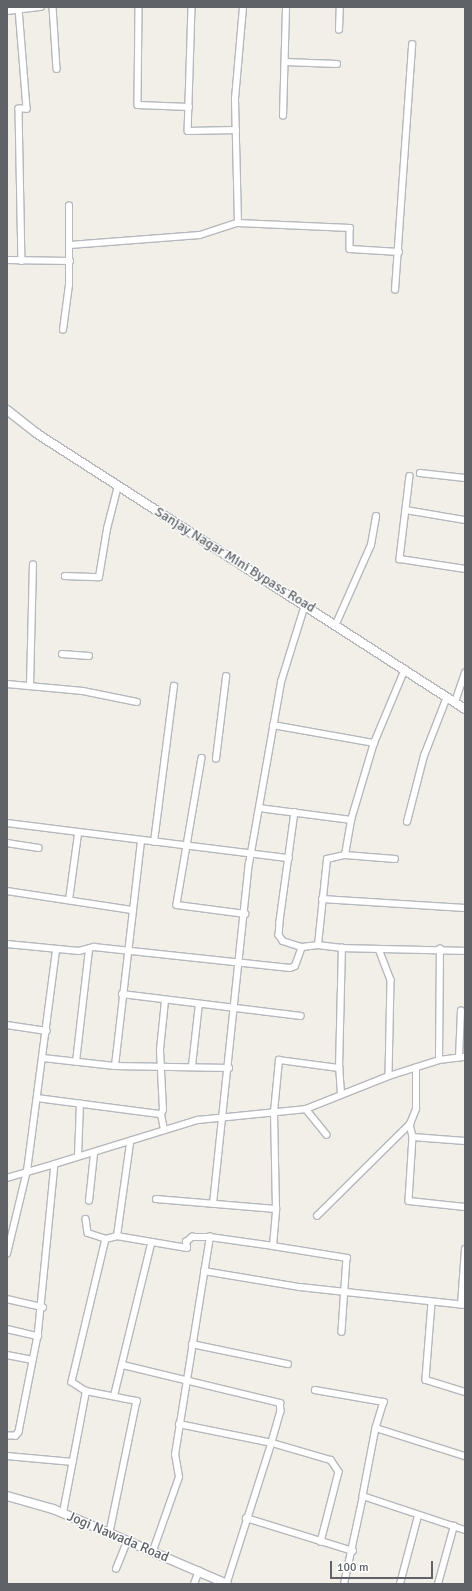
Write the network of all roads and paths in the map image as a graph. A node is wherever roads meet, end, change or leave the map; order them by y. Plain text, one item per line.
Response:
1 (41, 7) edge
2 (52, 7) edge
3 (139, 7) edge
4 (192, 7) edge
5 (243, 7) edge
6 (286, 7) edge
7 (340, 7) edge
8 (19, 9) junction
9 (7, 11) edge
10 (339, 30) dead end
11 (412, 45) dead end
12 (285, 62) junction
13 (337, 64) dead end
14 (57, 69) dead end
15 (189, 107) junction
16 (283, 116) dead end
17 (236, 130) junction
18 (69, 206) dead end
19 (238, 223) junction
20 (70, 245) junction
21 (399, 252) junction
22 (7, 260) edge
23 (22, 261) junction
24 (70, 261) junction
25 (395, 290) dead end
26 (63, 330) dead end
27 (7, 410) edge
28 (420, 473) dead end
29 (410, 476) dead end
30 (465, 478) edge
31 (118, 486) junction
32 (406, 510) junction
33 (376, 516) dead end
34 (465, 520) edge
35 (32, 565) dead end
36 (465, 569) edge
37 (65, 576) dead end
38 (305, 605) junction
39 (336, 624) junction
40 (62, 654) dead end
41 (90, 656) dead end
42 (405, 669) junction
43 (465, 672) edge
44 (226, 677) dead end
45 (7, 684) edge
46 (30, 686) junction
47 (174, 686) dead end
48 (447, 697) junction
49 (137, 702) dead end
50 (455, 702) junction
51 (465, 709) edge
52 (273, 725) junction
53 (374, 743) junction
54 (202, 758) dead end
55 (216, 758) dead end
56 (259, 808) junction
57 (295, 812) junction
58 (351, 820) junction
59 (407, 822) dead end
60 (7, 823) edge
61 (78, 834) junction
62 (141, 841) junction
63 (154, 842) junction
64 (7, 843) edge
65 (185, 847) junction
66 (39, 848) dead end
67 (251, 853) junction
68 (345, 855) junction
69 (289, 858) junction
70 (395, 859) dead end
71 (7, 891) edge
72 (322, 899) junction
73 (69, 900) junction
74 (465, 908) edge
75 (132, 910) junction
76 (244, 914) junction
77 (7, 944) edge
78 (318, 945) junction
79 (302, 947) junction
80 (342, 948) junction
81 (440, 949) junction
82 (56, 950) junction
83 (88, 950) junction
84 (379, 950) junction
85 (128, 951) junction
86 (465, 951) edge
87 (240, 961) junction
88 (122, 994) junction
89 (165, 1001) junction
90 (199, 1004) junction
91 (235, 1008) junction
92 (461, 1011) dead end
93 (301, 1016) dead end
94 (7, 1025) edge
95 (46, 1031) junction
96 (462, 1057) edge
97 (43, 1058) junction
98 (439, 1060) junction
99 (76, 1062) junction
100 (115, 1066) junction
101 (192, 1066) junction
102 (161, 1068) junction
103 (229, 1068) junction
104 (338, 1068) junction
105 (416, 1068) junction
106 (389, 1076) junction
107 (341, 1094) junction
108 (37, 1098) junction
109 (80, 1104) junction
110 (306, 1109) junction
111 (274, 1112) junction
112 (161, 1114) junction
113 (223, 1116) junction
114 (410, 1124) junction
115 (164, 1130) junction
116 (327, 1135) dead end
117 (413, 1137) junction
118 (465, 1141) edge
119 (130, 1143) junction
120 (94, 1154) junction
121 (78, 1156) junction
122 (55, 1164) junction
123 (27, 1171) junction
124 (7, 1178) edge
125 (156, 1199) dead end
126 (89, 1201) dead end
127 (213, 1204) junction
128 (465, 1207) edge
129 (276, 1209) junction
130 (317, 1216) dead end
131 (86, 1219) dead end
132 (117, 1236) junction
133 (210, 1237) junction
134 (106, 1239) junction
135 (151, 1244) junction
136 (273, 1246) junction
137 (465, 1249) edge
138 (7, 1254) edge
139 (464, 1265) edge
140 (204, 1272) junction
141 (346, 1293) junction
142 (7, 1299) edge
143 (432, 1303) junction
144 (463, 1305) edge
145 (43, 1307) junction
146 (7, 1329) edge
147 (342, 1332) dead end
148 (38, 1336) junction
149 (192, 1344) junction
150 (7, 1355) edge
151 (33, 1360) junction
152 (288, 1364) dead end
153 (123, 1365) junction
154 (186, 1380) junction
155 (315, 1390) dead end
156 (86, 1391) junction
157 (465, 1392) edge
158 (114, 1396) junction
159 (179, 1424) junction
160 (376, 1428) junction
161 (7, 1436) edge
162 (272, 1443) junction
163 (7, 1456) edge
164 (465, 1456) edge
165 (73, 1462) junction
166 (7, 1496) edge
167 (363, 1496) junction
168 (63, 1513) junction
169 (418, 1516) junction
170 (246, 1518) junction
171 (454, 1526) junction
172 (465, 1530) edge
173 (110, 1532) junction
174 (128, 1540) junction
175 (321, 1542) junction
176 (153, 1551) junction
177 (353, 1551) junction
178 (116, 1569) dead end
179 (199, 1571) junction
180 (194, 1584) edge
181 (227, 1584) edge
182 (344, 1584) edge
183 (400, 1584) edge
184 (438, 1584) edge

1 - 8 street
2 - 14 street
3 - 15 street
4 - 15 street
5 - 17 street
6 - 12 street
7 - 10 street
8 - 9 street
8 - 23 street
11 - 21 street
12 - 13 street
12 - 16 street
15 - 17 street
17 - 19 street
18 - 20 street
19 - 20 street
19 - 21 street
20 - 24 street
21 - 25 street
22 - 23 street
23 - 24 street
24 - 26 street
27 - 31 street, Sanjay Nagar Mini Bypass Road
28 - 30 street
29 - 32 street
31 - 37 street
31 - 38 street, Sanjay Nagar Mini Bypass Road
32 - 34 street
32 - 36 street
33 - 39 street
35 - 46 street
38 - 39 street, Sanjay Nagar Mini Bypass Road
38 - 52 street
39 - 42 street, Sanjay Nagar Mini Bypass Road
40 - 41 street
42 - 48 street, Sanjay Nagar Mini Bypass Road
42 - 53 street
43 - 50 street
44 - 55 street
45 - 46 street
46 - 49 street
47 - 63 street
48 - 50 street, Sanjay Nagar Mini Bypass Road
48 - 59 street
50 - 51 street, Sanjay Nagar Mini Bypass Road
52 - 53 street
52 - 56 street
53 - 58 street
54 - 65 street
56 - 57 street
56 - 67 street
57 - 58 street
57 - 69 street
58 - 68 street
60 - 61 street
61 - 62 street
61 - 73 street
62 - 63 street
62 - 75 street
63 - 65 street
64 - 66 street
65 - 67 street
65 - 76 street
67 - 69 street
67 - 76 street
68 - 70 street
68 - 72 street
69 - 79 street
71 - 73 street
72 - 74 street
72 - 78 street
73 - 75 street
75 - 85 street
76 - 87 street
77 - 82 street
78 - 79 street
78 - 80 street
79 - 87 street
80 - 84 street
80 - 104 street
81 - 84 street
81 - 86 street
81 - 98 street
82 - 83 street
82 - 95 street
83 - 85 street
83 - 99 street
84 - 106 street
85 - 87 street
85 - 88 street
87 - 91 street
88 - 89 street
88 - 100 street
89 - 90 street
89 - 102 street
90 - 91 street
90 - 101 street
91 - 93 street
91 - 103 street
92 - 96 street
94 - 95 street
95 - 97 street
96 - 98 street
97 - 99 street
97 - 108 street
98 - 105 street
99 - 100 street
100 - 102 street
101 - 102 street
101 - 103 street
102 - 112 street
103 - 113 street
104 - 107 street
104 - 111 street
105 - 106 street
105 - 114 street
106 - 107 street
107 - 110 street
108 - 109 street
108 - 123 street
109 - 112 street
109 - 121 street
110 - 111 street
110 - 116 street
111 - 113 street
111 - 129 street
112 - 115 street
113 - 115 street
113 - 127 street
114 - 117 street
114 - 130 street
115 - 119 street
117 - 118 street
117 - 128 street
119 - 120 street
119 - 132 street
120 - 121 street
120 - 126 street
121 - 122 street
122 - 123 street
122 - 145 street
123 - 124 street
123 - 138 street
125 - 127 street
127 - 129 street
129 - 136 street
131 - 134 street
132 - 134 street
132 - 135 street
133 - 135 street
133 - 136 street
133 - 140 street
134 - 156 street
135 - 153 street
136 - 141 street
137 - 139 street
139 - 144 street
140 - 141 street
140 - 149 street
141 - 143 street
141 - 147 street
142 - 145 street
143 - 144 street
143 - 157 street
145 - 148 street
146 - 148 street
148 - 151 street
149 - 152 street
149 - 154 street
150 - 151 street
151 - 161 street
153 - 154 street
153 - 158 street
154 - 159 street
154 - 162 street
155 - 160 street
156 - 158 street
156 - 165 street
158 - 173 street
159 - 162 street
159 - 176 street
160 - 164 street
160 - 167 street
162 - 170 street
162 - 175 street
163 - 165 street
165 - 168 street
166 - 168 street, Jogi Nawada Road
167 - 169 street
167 - 177 street
168 - 173 street, Jogi Nawada Road
169 - 171 street
169 - 183 street
170 - 175 street
170 - 181 street
171 - 172 street
171 - 184 street
173 - 174 street, Jogi Nawada Road
174 - 176 street, Jogi Nawada Road
174 - 178 street
175 - 177 street
176 - 179 street, Jogi Nawada Road
177 - 182 street
179 - 180 street
179 - 181 street, Jogi Nawada Road

